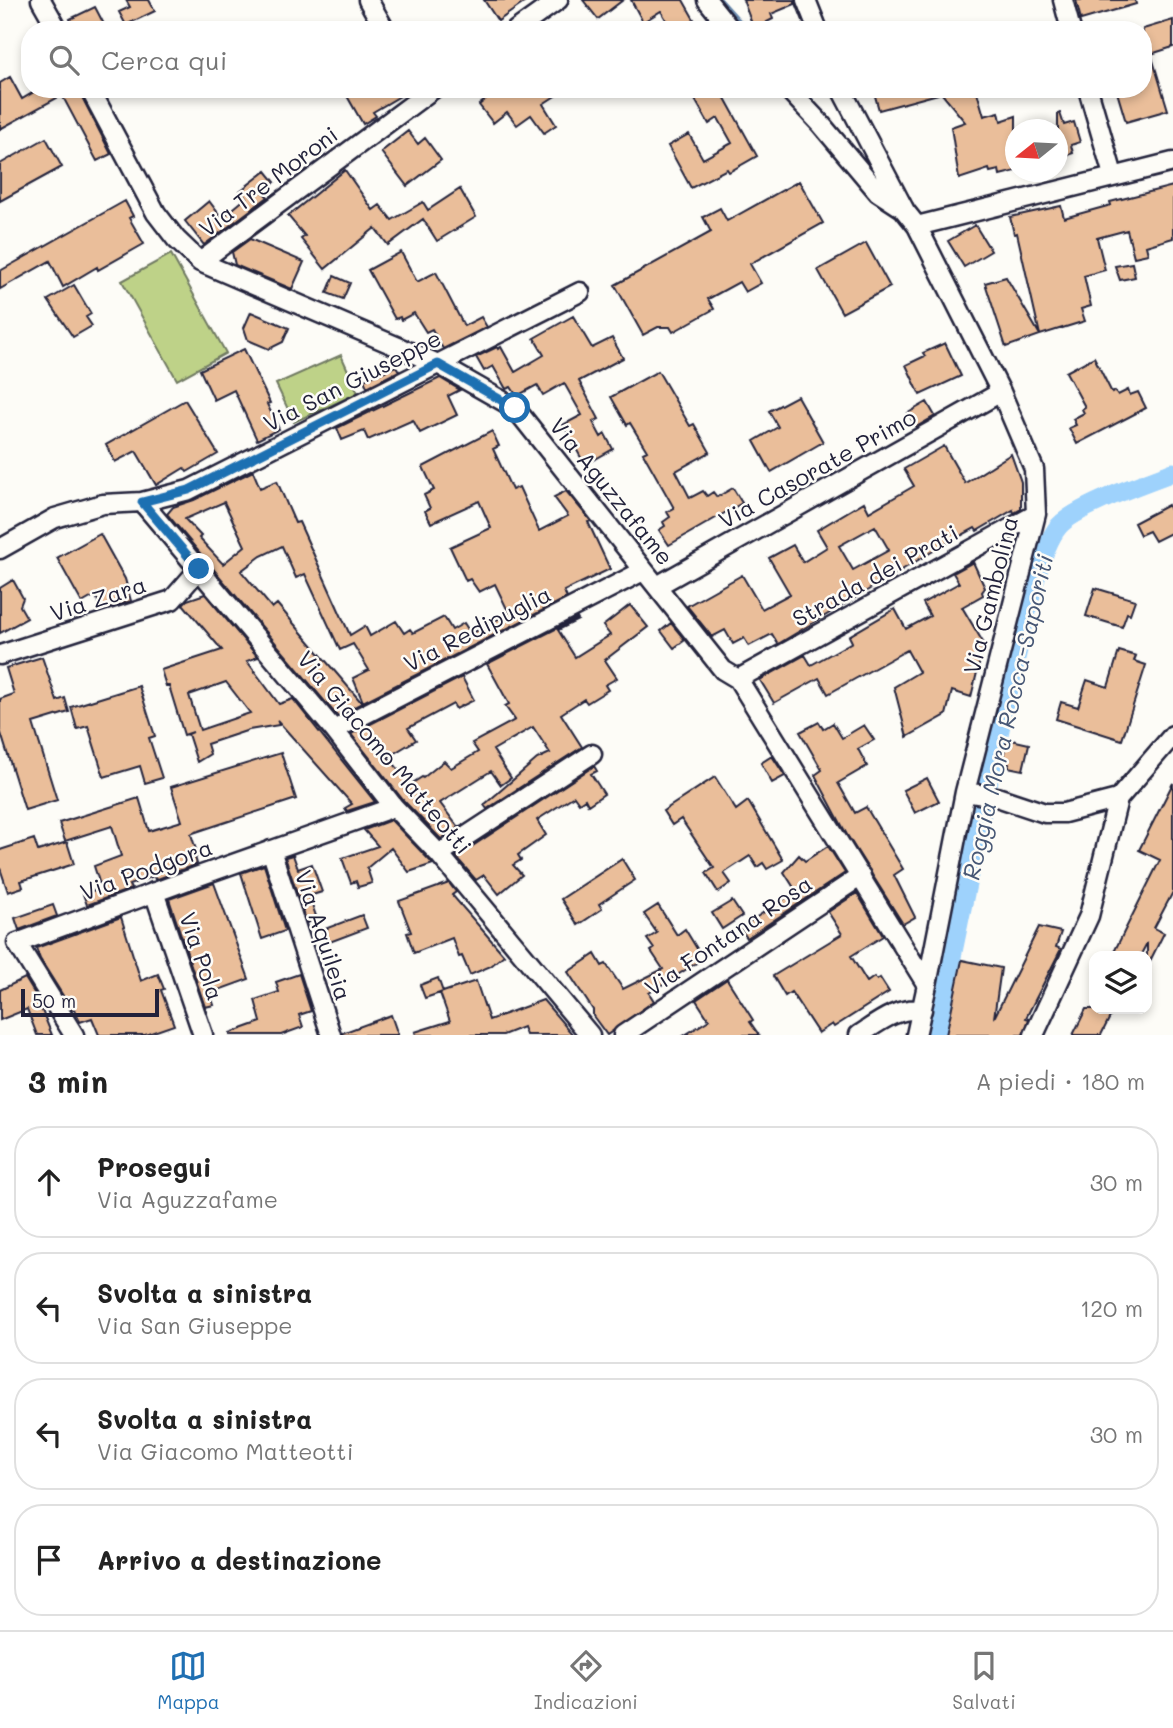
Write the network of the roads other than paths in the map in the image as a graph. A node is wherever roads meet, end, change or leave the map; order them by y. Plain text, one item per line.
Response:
1 (41, 0) edge
2 (368, 0) edge
3 (558, 0) edge
4 (707, 0) edge
5 (806, 0) edge
6 (1063, 0) edge
7 (53, 21) edge
8 (380, 21) edge
9 (529, 21) edge
10 (723, 21) edge
11 (814, 21) edge
12 (1069, 21) edge
13 (95, 98) edge
14 (418, 98) edge
15 (796, 98) edge
16 (841, 98) edge
17 (844, 98) edge
18 (1091, 98) edge
19 (820, 123) junction
20 (1173, 162) edge
21 (1113, 175) junction
22 (905, 211) junction
23 (918, 226) junction
24 (200, 262) junction
25 (580, 292) dead end
26 (438, 364) junction
27 (1001, 392) junction
28 (142, 502) junction
29 (1036, 514) junction
30 (0, 549) edge
31 (199, 569) junction
32 (643, 571) junction
33 (657, 586) junction
34 (0, 655) edge
35 (738, 679) junction
36 (334, 730) junction
37 (1173, 735) edge
38 (592, 754) dead end
39 (981, 794) junction
40 (1118, 799) junction
41 (394, 807) junction
42 (271, 850) junction
43 (439, 854) junction
44 (860, 876) junction
45 (154, 892) junction
46 (927, 985) junction
47 (922, 1010) junction
48 (585, 1034) edge
49 (74, 1035) edge
50 (203, 1035) edge
51 (331, 1035) edge
52 (623, 1035) edge
53 (859, 1035) edge
54 (916, 1035) edge
55 (1034, 1035) edge

1 - 7 street
2 - 8 street
3 - 9 street
4 - 10 street
5 - 11 street
6 - 12 street
13 - 24 street, Via Aguzzafame
14 - 24 street, Via Tre Moroni
15 - 19 street
16 - 19 street
17 - 22 street, Via Gambolina
18 - 21 street
19 - 22 street
20 - 21 street
21 - 23 street
22 - 23 street, Via Gambolina
23 - 27 street, Via Gambolina
24 - 26 street, Via Aguzzafame
25 - 26 street, Via San Giuseppe
26 - 28 street, Via San Giuseppe
26 - 32 street, Via Aguzzafame
27 - 29 street, Via Gambolina
27 - 33 street, Via Casorate Primo
28 - 30 street, Via San Giuseppe
28 - 31 street, Via Giacomo Matteotti
29 - 35 street, Strada dei Prati
29 - 39 street, Via Gambolina
31 - 34 street, Via Zara
31 - 36 street, Via Giacomo Matteotti
32 - 33 street, Via Aguzzafame
32 - 36 street, Via Redipuglia
33 - 35 street, Via Aguzzafame
35 - 44 street, Via Aguzzafame
36 - 41 street, Via Giacomo Matteotti
37 - 40 street
38 - 43 street
39 - 40 street
39 - 46 street, Via Gambolina
40 - 55 street
41 - 42 street, Via Podgora
41 - 43 street, Via Giacomo Matteotti
42 - 45 street, Via Podgora
42 - 51 street, Via Aquileia
43 - 48 street, Via Giacomo Matteotti
44 - 46 street, Via Aguzzafame
44 - 52 street, Via Fontana Rosa
45 - 49 street, Via Podgora
45 - 50 street, Via Pola
46 - 47 street
47 - 53 street
47 - 54 street

